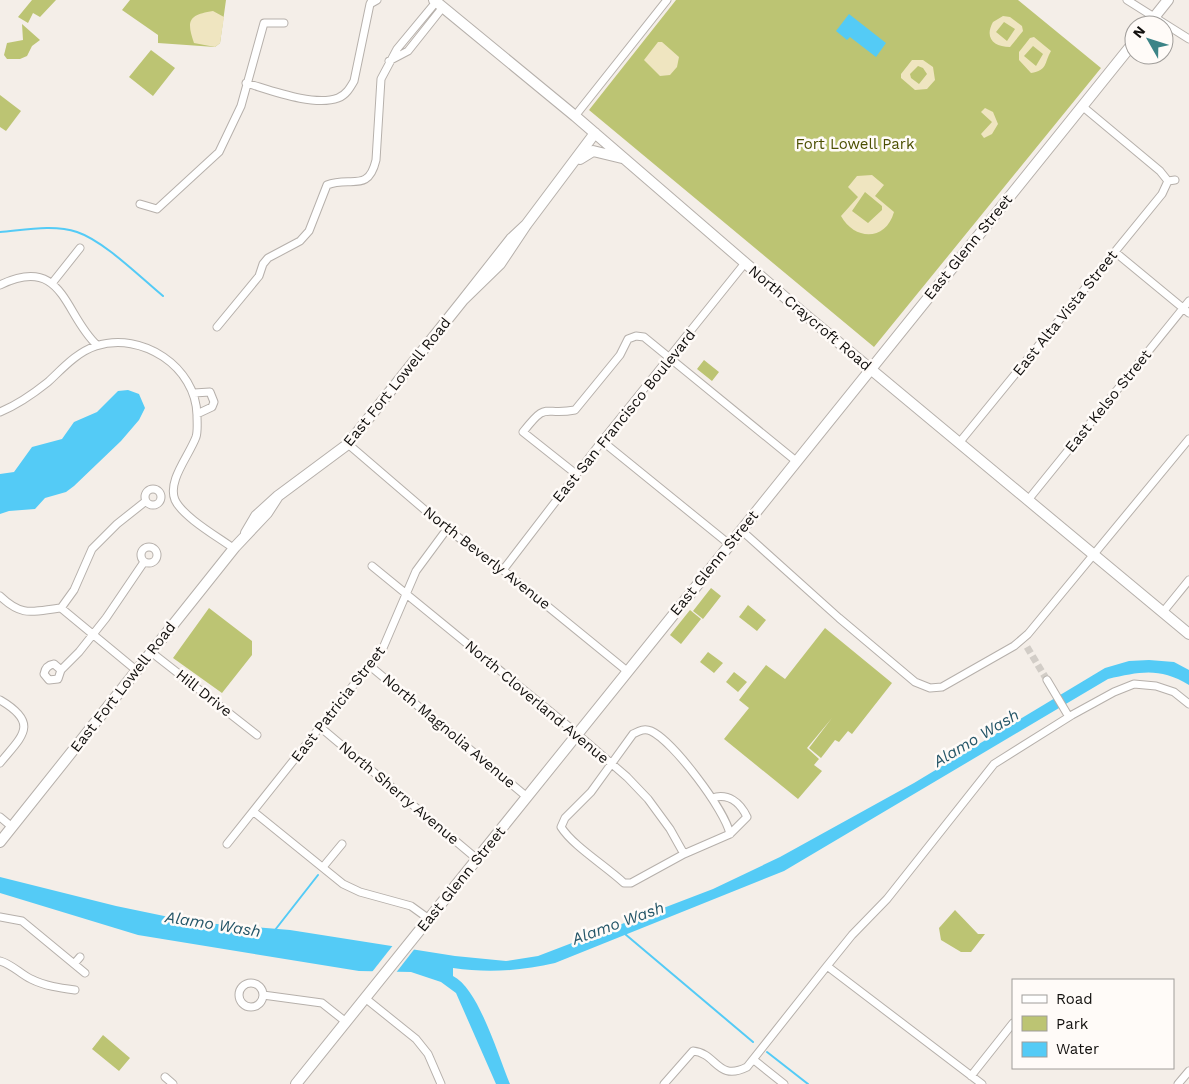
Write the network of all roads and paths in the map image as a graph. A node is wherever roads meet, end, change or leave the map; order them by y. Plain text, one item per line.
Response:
1 (667, 0) edge
2 (1127, 0) edge
3 (1168, 0) edge
4 (373, 1) edge
5 (437, 3) edge
6 (1144, 15) edge
7 (1156, 15) edge
8 (284, 23) dead end
9 (1174, 32) edge
10 (1189, 40) edge
11 (1124, 54) edge
12 (246, 83) junction
13 (1082, 106) junction
14 (575, 116) junction
15 (595, 133) junction
16 (625, 158) junction
17 (569, 167) junction
18 (140, 204) dead end
19 (80, 248) dead end
20 (1115, 252) junction
21 (745, 263) junction
22 (53, 282) junction
23 (0, 285) edge
24 (1189, 301) edge
25 (1186, 311) edge
26 (217, 327) dead end
27 (97, 345) junction
28 (671, 358) junction
29 (870, 369) junction
30 (194, 393) junction
31 (0, 412) edge
32 (197, 414) junction
33 (1189, 439) edge
34 (602, 441) junction
35 (959, 443) junction
36 (348, 444) junction
37 (796, 461) junction
38 (576, 474) junction
39 (1028, 500) junction
40 (146, 501) dead end
41 (447, 529) junction
42 (741, 530) junction
43 (729, 544) junction
44 (233, 548) junction
45 (1094, 555) junction
46 (144, 562) dead end
47 (372, 566) dead end
48 (503, 570) junction
49 (1189, 580) edge
50 (408, 594) junction
51 (0, 596) edge
52 (61, 608) junction
53 (1163, 612) junction
54 (1189, 634) edge
55 (92, 635) junction
56 (1023, 639) junction
57 (1027, 647) tunnel mouth
58 (151, 652) junction
59 (370, 666) junction
60 (60, 670) dead end
61 (136, 670) junction
62 (627, 671) junction
63 (1047, 680) tunnel mouth
64 (0, 700) edge
65 (1189, 704) edge
66 (1067, 714) junction
67 (320, 727) junction
68 (578, 734) junction
69 (257, 735) dead end
70 (610, 762) junction
71 (0, 763) edge
72 (527, 797) junction
73 (712, 798) junction
74 (254, 812) junction
75 (0, 817) edge
76 (12, 827) junction
77 (730, 834) junction
78 (0, 842) edge
79 (227, 844) dead end
80 (342, 844) dead end
81 (684, 854) junction
82 (476, 859) junction
83 (322, 867) junction
84 (0, 917) edge
85 (429, 919) junction
86 (80, 957) dead end
87 (0, 961) edge
88 (74, 964) junction
89 (827, 966) junction
90 (85, 973) dead end
91 (75, 990) dead end
92 (263, 995) dead end
93 (365, 998) junction
94 (346, 1022) junction
95 (1012, 1024) edge
96 (754, 1060) junction
97 (1189, 1071) edge
98 (971, 1076) junction
99 (165, 1077) dead end
100 (173, 1084) edge
101 (296, 1084) edge
102 (441, 1084) edge
103 (664, 1084) edge
104 (784, 1084) edge
105 (982, 1084) edge
106 (1178, 1084) edge

1 - 14 street
2 - 6 street
3 - 7 street
4 - 12 street
5 - 14 street, North Craycroft Road
5 - 26 street
8 - 12 street
9 - 10 street
11 - 13 street, East Glenn Street
12 - 18 street
13 - 20 street, East Alta Vista Street
13 - 29 street, East Glenn Street
14 - 15 street, North Craycroft Road
15 - 16 street, North Craycroft Road
15 - 17 street, East Fort Lowell Road
16 - 17 street
16 - 21 street, North Craycroft Road
17 - 36 street, East Fort Lowell Road
19 - 22 street
20 - 25 street
20 - 35 street, East Alta Vista Street
21 - 28 street, East San Francisco Boulevard
21 - 29 street, North Craycroft Road
22 - 23 street
22 - 27 street
24 - 25 street, East Kelso Street
25 - 39 street, East Kelso Street
27 - 30 street
27 - 31 street
28 - 34 street, East San Francisco Boulevard
28 - 37 street
28 - 38 street
29 - 35 street, North Craycroft Road
29 - 37 street, East Glenn Street
30 - 32 street
30 - 32 street
32 - 44 street
33 - 45 street
34 - 38 street, East San Francisco Boulevard
34 - 43 street
35 - 39 street, North Craycroft Road
36 - 41 street, North Beverly Avenue
36 - 44 street, East Fort Lowell Road
37 - 42 street, East Glenn Street
38 - 48 street, East San Francisco Boulevard
39 - 45 street, North Craycroft Road
40 - 52 street
41 - 48 street, North Beverly Avenue
41 - 50 street, East Patricia Street
42 - 43 street, East Glenn Street
42 - 56 street
43 - 62 street, East Glenn Street
44 - 58 street, East Fort Lowell Road
45 - 53 street, North Craycroft Road
45 - 56 street
46 - 55 street
47 - 50 street, North Cloverland Avenue
48 - 62 street, North Beverly Avenue
49 - 53 street
50 - 59 street, East Patricia Street
50 - 68 street, North Cloverland Avenue
51 - 52 street
52 - 55 street
53 - 54 street, North Craycroft Road
55 - 60 street
55 - 61 street
56 - 57 street
58 - 61 street, East Fort Lowell Road
58 - 69 street, Hill Drive
59 - 67 street, East Patricia Street
59 - 72 street, North Magnolia Avenue
61 - 76 street, East Fort Lowell Road
62 - 68 street, East Glenn Street
63 - 66 street
64 - 71 street
65 - 66 street
66 - 89 street
67 - 74 street, East Patricia Street
67 - 82 street, North Sherry Avenue
68 - 70 street, North Cloverland Avenue
68 - 72 street, East Glenn Street
70 - 73 street
70 - 81 street, North Cloverland Avenue
70 - 81 street
72 - 82 street, East Glenn Street
73 - 77 street
73 - 77 street
74 - 79 street, East Patricia Street
74 - 83 street
75 - 76 street
76 - 78 street, East Fort Lowell Road
77 - 81 street
80 - 83 street
82 - 85 street, East Glenn Street
83 - 85 street
84 - 88 street
85 - 93 street, East Glenn Street
86 - 88 street
87 - 91 street
88 - 90 street
89 - 96 street
89 - 98 street
92 - 94 street
93 - 94 street, East Glenn Street
93 - 102 street
94 - 101 street, East Glenn Street
95 - 98 street
96 - 103 street
96 - 104 street
97 - 106 street
98 - 105 street
99 - 100 street

